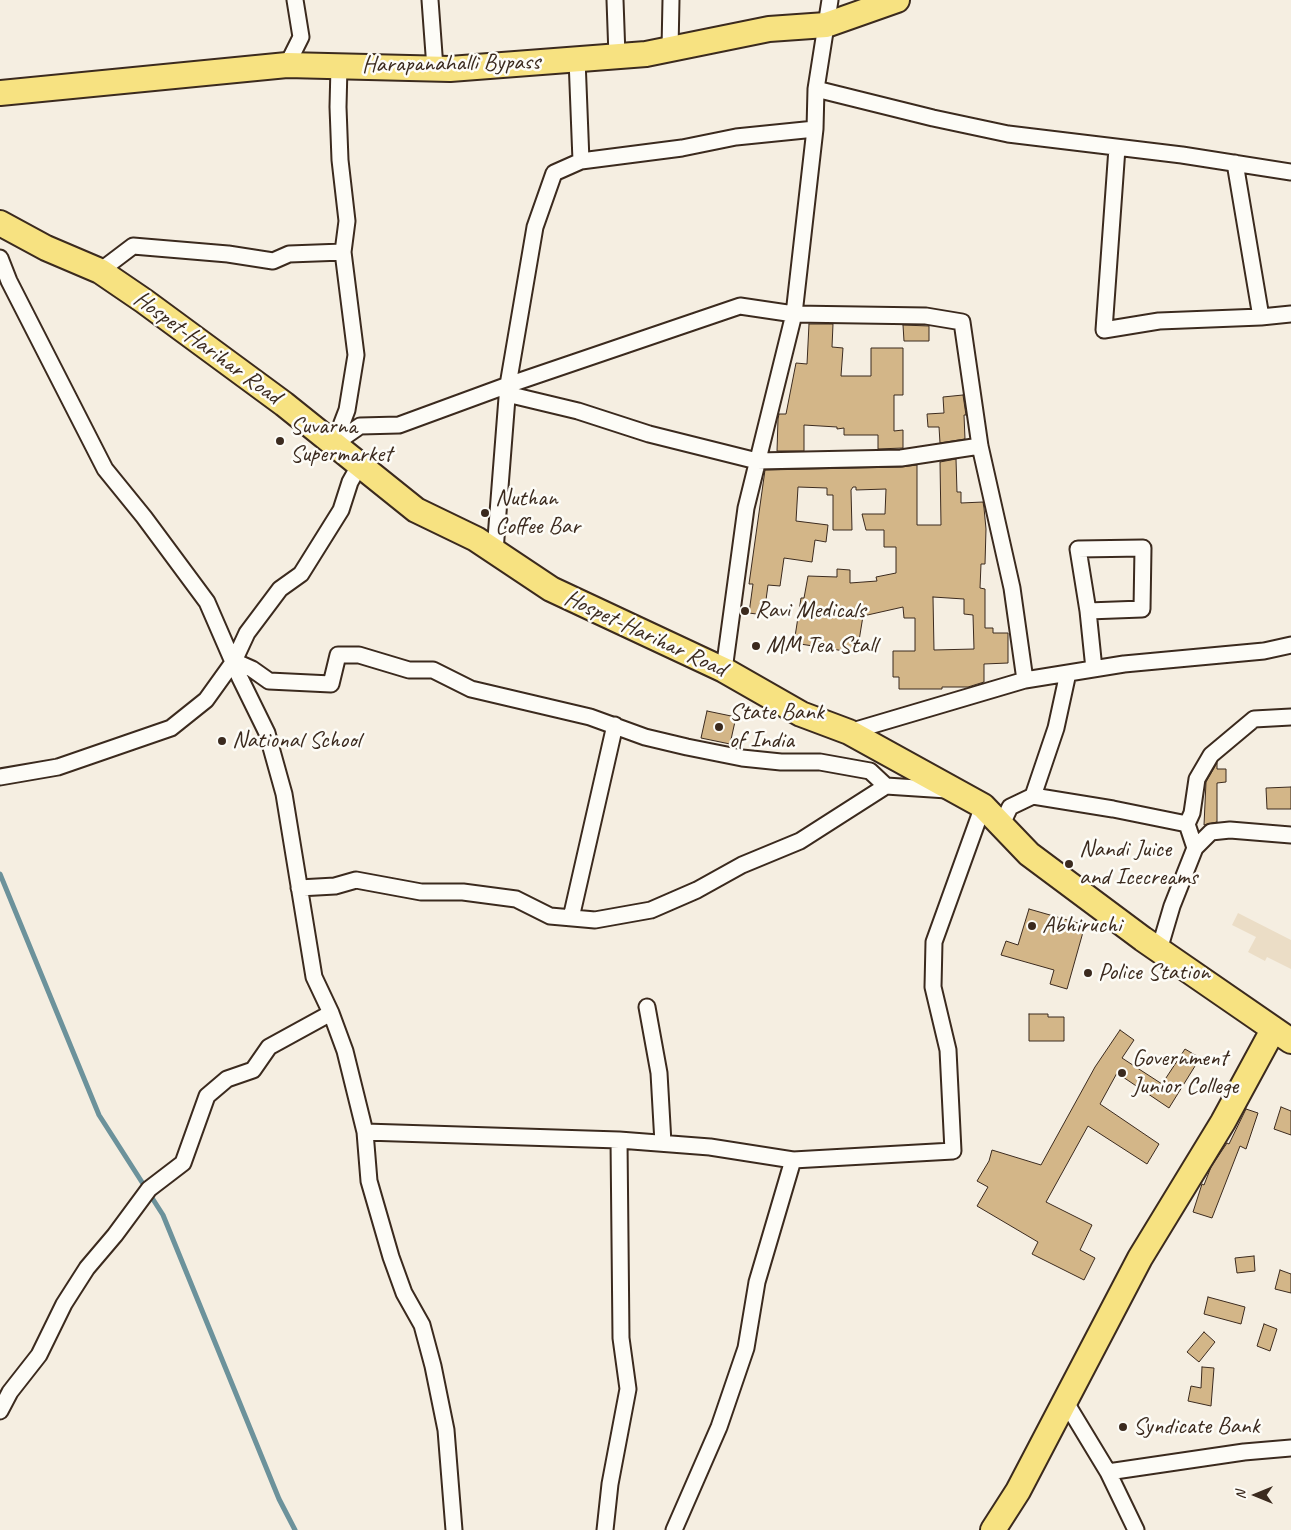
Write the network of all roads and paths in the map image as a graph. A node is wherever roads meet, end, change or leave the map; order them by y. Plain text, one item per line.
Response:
1 (295, 0) edge
2 (430, 0) edge
3 (615, 0) edge
4 (671, 0) edge
5 (830, 0) edge
6 (897, 0) edge
7 (826, 25) junction
8 (670, 49) junction
9 (617, 56) junction
10 (576, 59) junction
11 (288, 64) junction
12 (339, 66) junction
13 (435, 68) junction
14 (816, 89) junction
15 (0, 92) edge
16 (815, 129) junction
17 (1117, 148) junction
18 (581, 161) junction
19 (1235, 163) junction
20 (1291, 172) edge
21 (0, 223) edge
22 (343, 252) junction
23 (0, 258) edge
24 (100, 271) junction
25 (794, 314) junction
26 (1291, 314) edge
27 (1261, 317) junction
28 (507, 389) junction
29 (334, 444) junction
30 (980, 446) junction
31 (758, 461) junction
32 (359, 466) junction
33 (494, 551) junction
34 (1088, 611) junction
35 (1291, 645) edge
36 (234, 661) junction
37 (1094, 669) junction
38 (724, 670) junction
39 (1068, 673) junction
40 (1025, 680) junction
41 (1291, 717) edge
42 (615, 725) junction
43 (849, 732) junction
44 (0, 777) edge
45 (886, 786) junction
46 (954, 790) junction
47 (1034, 796) junction
48 (983, 806) junction
49 (1187, 824) junction
50 (1001, 826) junction
51 (1291, 834) edge
52 (1195, 848) junction
53 (299, 888) junction
54 (571, 918) junction
55 (1159, 950) junction
56 (647, 1006) dead end
57 (331, 1013) junction
58 (1282, 1035) edge
59 (365, 1132) junction
60 (619, 1140) junction
61 (664, 1144) junction
62 (793, 1160) junction
63 (1065, 1401) junction
64 (0, 1411) edge
65 (1291, 1448) edge
66 (1108, 1472) junction
67 (454, 1530) edge
68 (605, 1530) edge
69 (674, 1530) edge
70 (993, 1530) edge
71 (1136, 1530) edge

1 - 11 street
2 - 13 street
3 - 9 street
4 - 8 street
5 - 7 street
6 - 7 main road, Harapanahalli Bypass
7 - 8 main road, Harapanahalli Bypass
7 - 14 street
8 - 9 main road, Harapanahalli Bypass
9 - 10 main road, Harapanahalli Bypass
10 - 13 main road, Harapanahalli Bypass
10 - 18 street
11 - 12 main road, Harapanahalli Bypass
11 - 15 main road, Harapanahalli Bypass
12 - 13 main road, Harapanahalli Bypass
12 - 22 street
14 - 16 street
14 - 17 street
16 - 18 street
16 - 25 street
17 - 19 street
17 - 27 street
18 - 28 street
19 - 20 street
19 - 27 street
21 - 24 main road, Hospet-Harihar Road
22 - 24 street
22 - 29 street
23 - 36 street
24 - 29 main road, Hospet-Harihar Road
25 - 28 street
25 - 30 street
25 - 31 street
26 - 27 street
28 - 29 street
28 - 31 street
28 - 33 street
29 - 32 main road, Hospet-Harihar Road
30 - 31 street
30 - 40 street
31 - 38 street
32 - 33 main road, Hospet-Harihar Road
32 - 36 street
33 - 38 main road, Hospet-Harihar Road
34 - 34 street
34 - 37 street
35 - 37 street
36 - 42 street
36 - 44 street
36 - 53 street
37 - 39 street
38 - 43 main road, Hospet-Harihar Road
39 - 40 street
39 - 47 street
40 - 43 street
41 - 49 street
42 - 45 street
42 - 54 street
43 - 46 main road, Hospet-Harihar Road
45 - 46 street
45 - 54 street
46 - 48 main road, Hospet-Harihar Road
47 - 49 street
47 - 50 street
48 - 50 main road, Hospet-Harihar Road
48 - 62 street
49 - 52 street
50 - 55 main road, Hospet-Harihar Road
51 - 52 street
52 - 55 street
53 - 54 street
53 - 57 street
55 - 58 main road, Hospet-Harihar Road
56 - 61 street
57 - 59 street
57 - 64 street
58 - 63 main road
59 - 60 street
59 - 67 street
60 - 61 street
60 - 68 street
61 - 62 street
62 - 69 street
63 - 66 street
63 - 70 main road
65 - 66 street
66 - 71 street

